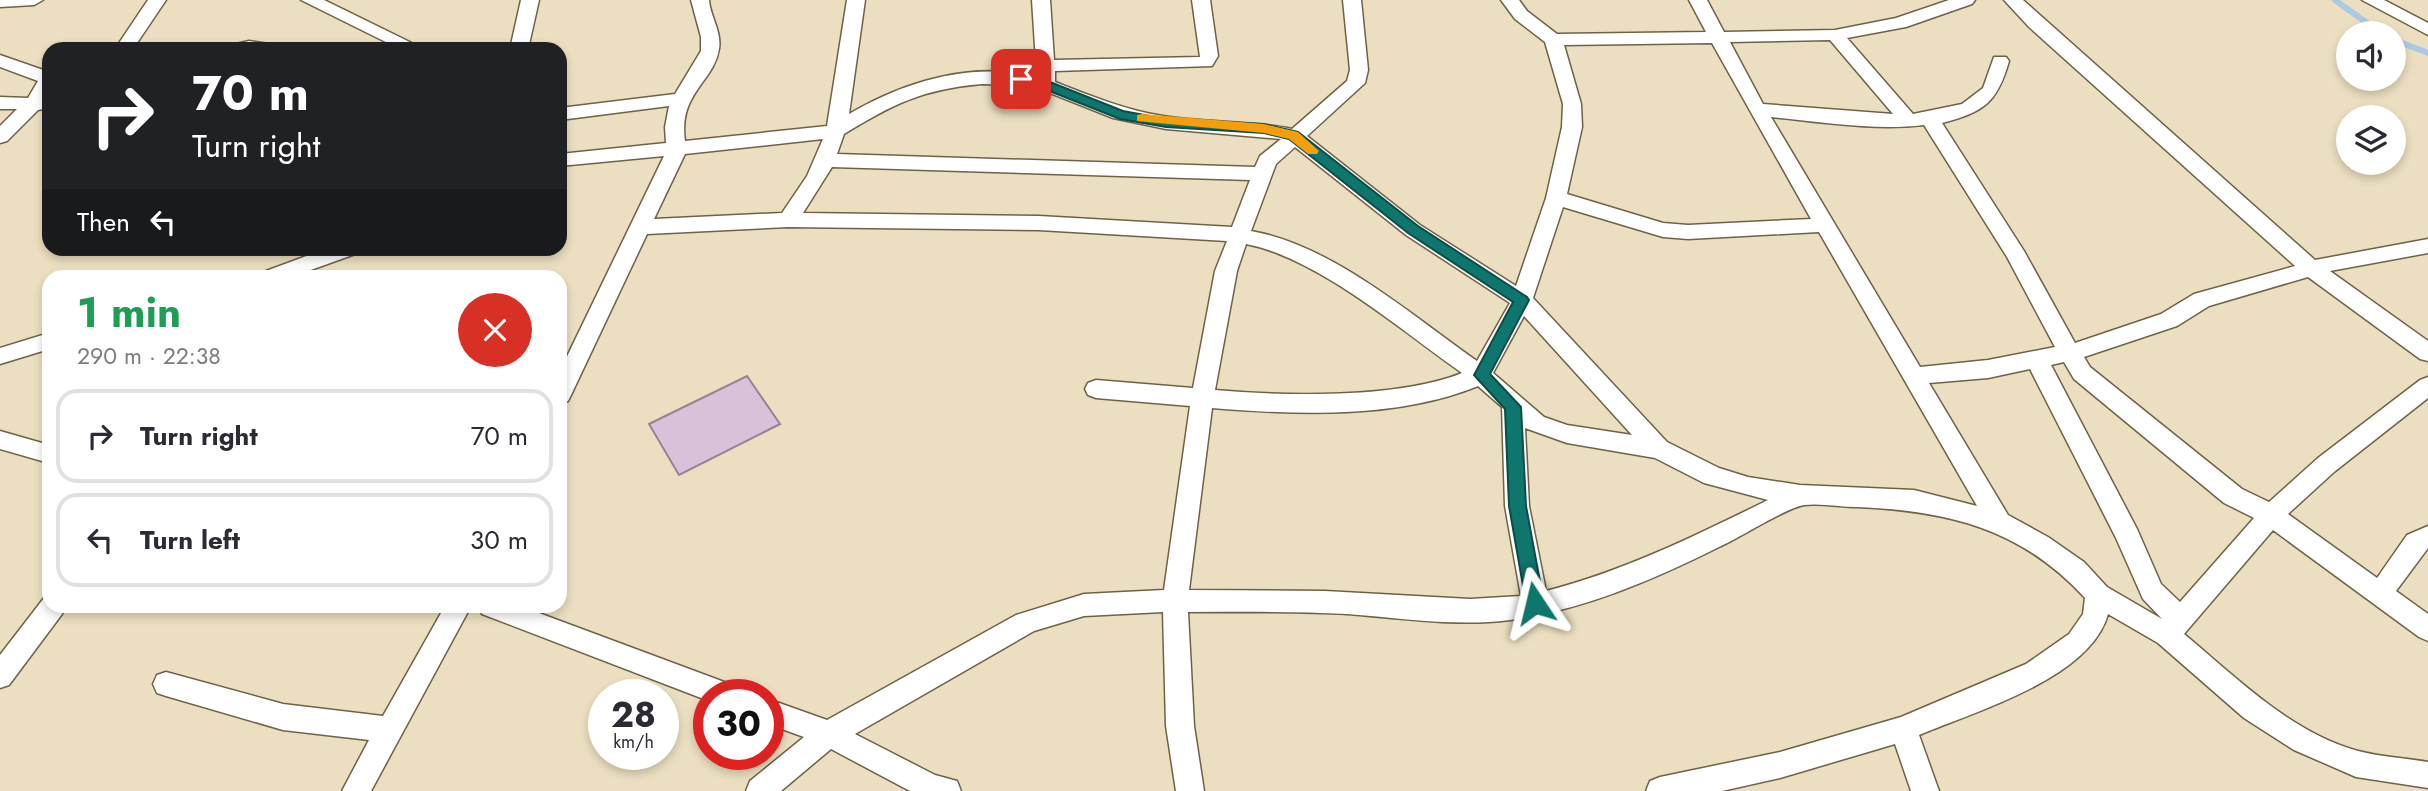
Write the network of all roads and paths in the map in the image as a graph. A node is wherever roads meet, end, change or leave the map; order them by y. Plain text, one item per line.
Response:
1 (34, 0) edge
2 (157, 0) edge
3 (310, 0) edge
4 (354, 0) edge
5 (530, 0) edge
6 (700, 0) edge
7 (856, 0) edge
8 (1041, 0) edge
9 (1201, 0) edge
10 (1352, 0) edge
11 (1510, 0) edge
12 (1698, 0) edge
13 (1966, 0) edge
14 (2013, 0) edge
15 (2371, 0) edge
16 (0, 2) edge
17 (340, 15) junction
18 (2428, 30) edge
19 (1835, 36) junction
20 (1718, 37) junction
21 (1553, 40) junction
22 (129, 42) edge
23 (400, 42) edge
24 (521, 42) edge
25 (0, 61) edge
26 (2000, 61) dead end
27 (1046, 75) junction
28 (42, 76) edge
29 (680, 99) junction
30 (0, 103) edge
31 (42, 104) edge
32 (1757, 110) junction
33 (567, 113) edge
34 (1920, 120) junction
35 (833, 132) junction
36 (1293, 135) junction
37 (0, 137) edge
38 (677, 149) junction
39 (567, 159) edge
40 (825, 160) junction
41 (1259, 174) junction
42 (1556, 198) junction
43 (788, 220) junction
44 (1824, 225) junction
45 (640, 227) junction
46 (1238, 236) junction
47 (2428, 246) edge
48 (329, 256) edge
49 (2312, 269) junction
50 (290, 270) edge
51 (1522, 300) junction
52 (42, 343) edge
53 (2428, 353) edge
54 (2069, 354) junction
55 (0, 356) edge
56 (2036, 360) junction
57 (1481, 375) junction
58 (1911, 376) junction
59 (567, 380) edge
60 (2428, 386) edge
61 (1096, 389) dead end
62 (1202, 399) junction
63 (1513, 407) junction
64 (0, 440) edge
65 (1659, 449) junction
66 (42, 452) edge
67 (1800, 495) junction
68 (2271, 515) junction
69 (1999, 522) junction
70 (2428, 536) edge
71 (2380, 594) junction
72 (2098, 595) junction
73 (1175, 601) junction
74 (1535, 603) junction
75 (48, 613) edge
76 (454, 613) edge
77 (509, 613) edge
78 (2173, 628) junction
79 (2428, 629) edge
80 (0, 676) edge
81 (693, 683) edge
82 (166, 684) dead end
83 (784, 717) edge
84 (1903, 729) junction
85 (392, 730) junction
86 (829, 734) junction
87 (2428, 775) edge
88 (356, 791) edge
89 (760, 791) edge
90 (947, 791) edge
91 (1190, 791) edge
92 (1660, 791) edge
93 (1925, 791) edge

1 - 16 street
2 - 22 street
3 - 17 street
4 - 17 street
5 - 24 street
6 - 29 street
7 - 35 street
8 - 27 street
9 - 27 street
10 - 36 street
11 - 21 street
12 - 20 street
13 - 19 street
14 - 49 street
15 - 18 street
17 - 23 street
19 - 20 street
19 - 34 street
20 - 21 street
20 - 32 street
21 - 42 street
25 - 28 street
26 - 34 street
27 - 35 street
27 - 36 street
29 - 33 street
29 - 38 street
30 - 31 street
31 - 37 street
32 - 34 street
32 - 44 street
34 - 54 street
35 - 38 street
35 - 40 street
36 - 41 street
36 - 51 street
38 - 39 street
38 - 45 street
40 - 41 street
40 - 43 street
41 - 46 street
42 - 44 street
42 - 51 street
43 - 45 street
43 - 46 street
44 - 58 street
45 - 59 street
46 - 57 street
46 - 62 street
47 - 49 street
48 - 50 street
49 - 53 street
49 - 54 street
51 - 57 street
51 - 65 street
52 - 55 street
54 - 56 street
54 - 68 street
56 - 58 street
56 - 78 street
57 - 62 street
57 - 63 street
58 - 69 street
60 - 68 street
61 - 62 street
62 - 73 street
63 - 65 street
63 - 74 street
64 - 66 street
65 - 67 street
67 - 69 street
67 - 74 street
68 - 71 street
68 - 78 street
69 - 72 street
70 - 71 street
71 - 79 street
72 - 78 street
72 - 84 street
73 - 74 street
73 - 86 street
73 - 91 street
75 - 80 street
76 - 85 street
77 - 81 street
78 - 87 street
82 - 85 street
83 - 86 street
84 - 92 street
84 - 93 street
85 - 88 street
86 - 89 street
86 - 90 street

